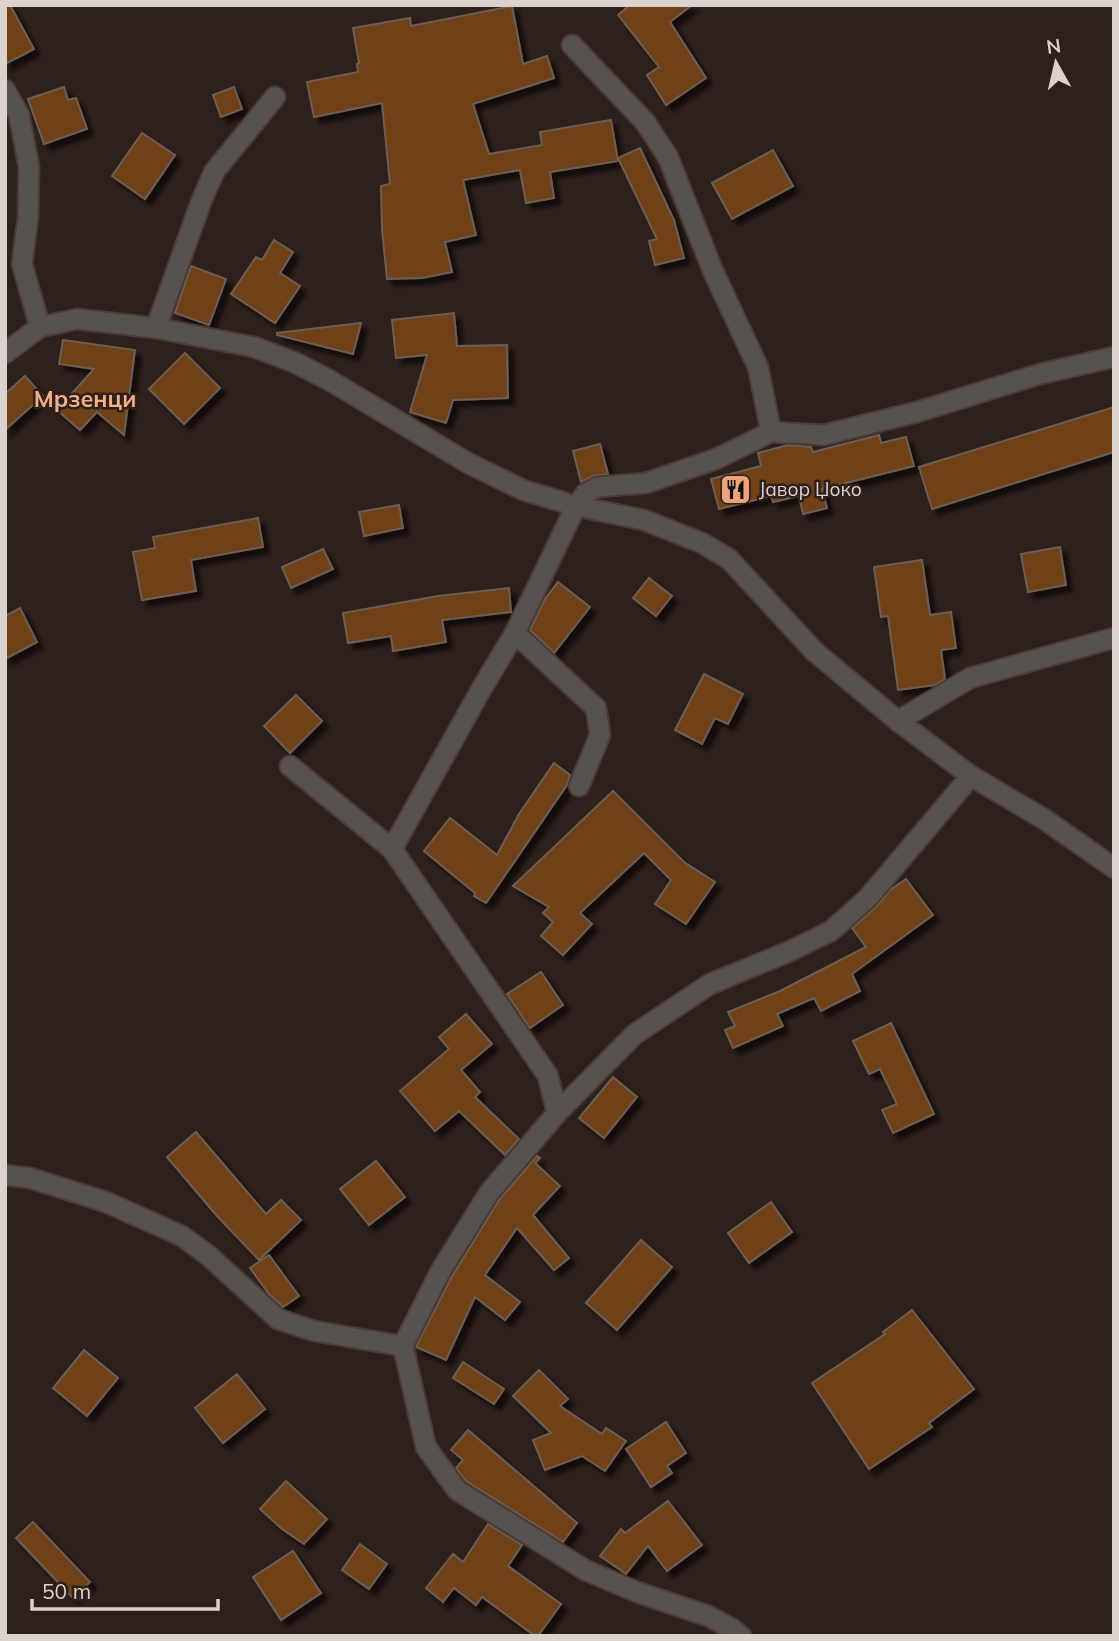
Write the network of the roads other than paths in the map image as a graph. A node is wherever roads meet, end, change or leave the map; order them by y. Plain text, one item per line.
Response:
1 (572, 45) dead end
2 (5, 90) edge
3 (275, 97) dead end
4 (13, 259) edge
5 (40, 327) junction
6 (156, 328) junction
7 (5, 353) edge
8 (1114, 357) edge
9 (771, 432) junction
10 (576, 506) junction
11 (515, 633) junction
12 (1114, 638) edge
13 (898, 721) junction
14 (290, 766) dead end
15 (971, 776) junction
16 (579, 786) dead end
17 (392, 849) junction
18 (1114, 867) edge
19 (557, 1113) junction
20 (5, 1175) edge
21 (403, 1346) junction
22 (741, 1636) edge

1 - 9 street
2 - 4 street
3 - 6 street
4 - 5 street
5 - 6 street
5 - 7 street
6 - 10 street
8 - 9 street
9 - 10 street
10 - 11 street
10 - 13 street
11 - 16 street
11 - 17 street
12 - 13 street
13 - 15 street
14 - 17 street
15 - 18 street
15 - 19 street
17 - 19 street
19 - 21 street
20 - 21 street
21 - 22 street

